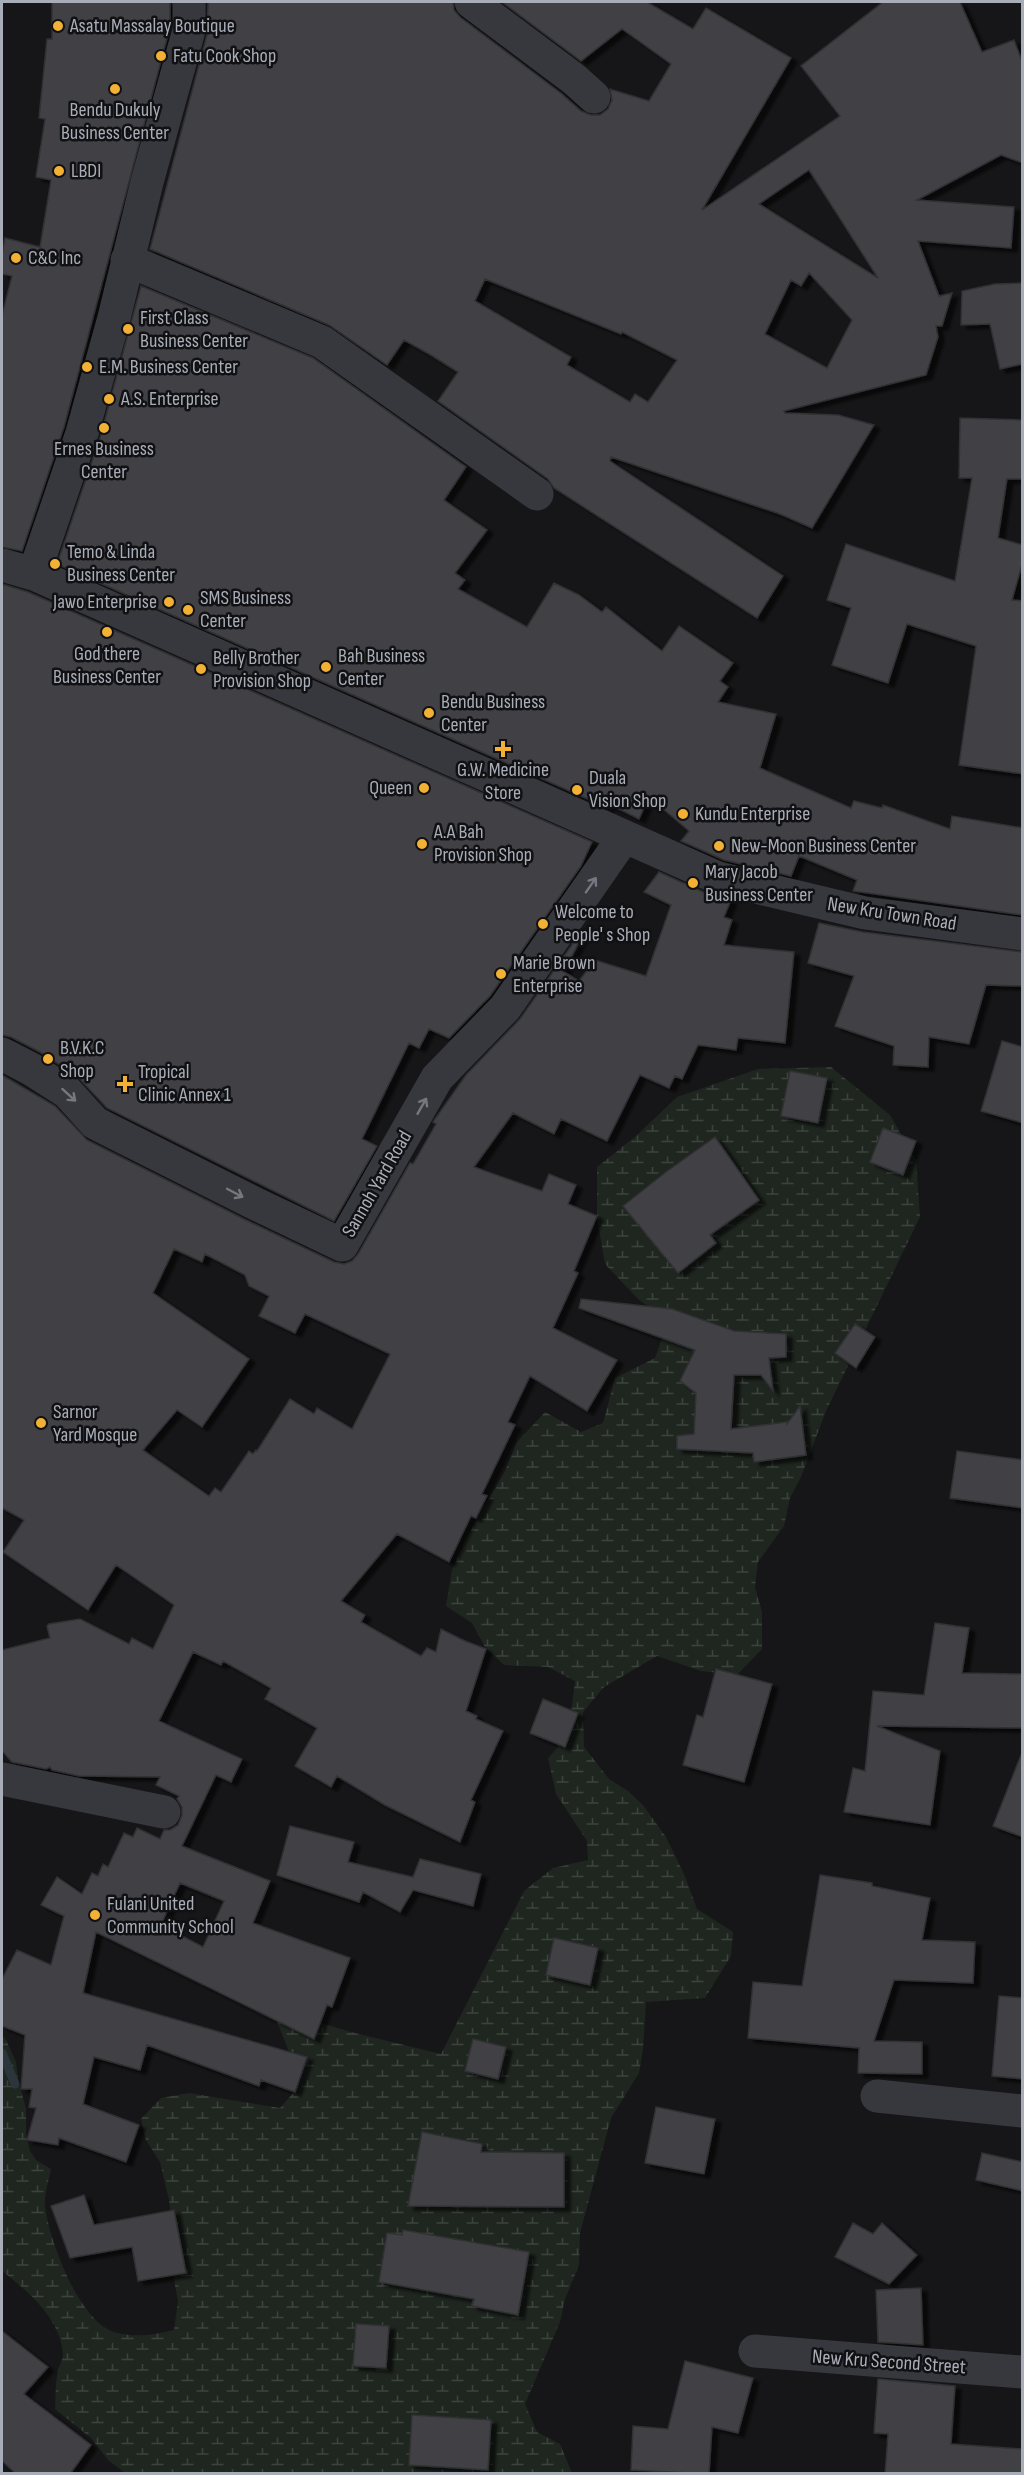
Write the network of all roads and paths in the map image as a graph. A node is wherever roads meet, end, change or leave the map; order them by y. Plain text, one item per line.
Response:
1 (189, 2) edge
2 (471, 2) edge
3 (594, 97) dead end
4 (127, 260) junction
5 (537, 494) dead end
6 (2, 565) edge
7 (34, 574) junction
8 (624, 837) junction
9 (1023, 934) edge
10 (2, 1054) edge
11 (2, 1779) edge
12 (164, 1812) dead end
13 (877, 2096) dead end
14 (1023, 2111) edge
15 (755, 2351) dead end
16 (1023, 2372) edge

1 - 4 street
2 - 3 street
4 - 5 street
4 - 7 street
6 - 7 street, New Kru Town Road
7 - 8 street, New Kru Town Road
8 - 9 street, New Kru Town Road
10 -> 8 street, Sannoh Yard Road
11 - 12 street
13 - 14 street
15 - 16 street, New Kru Second Street

